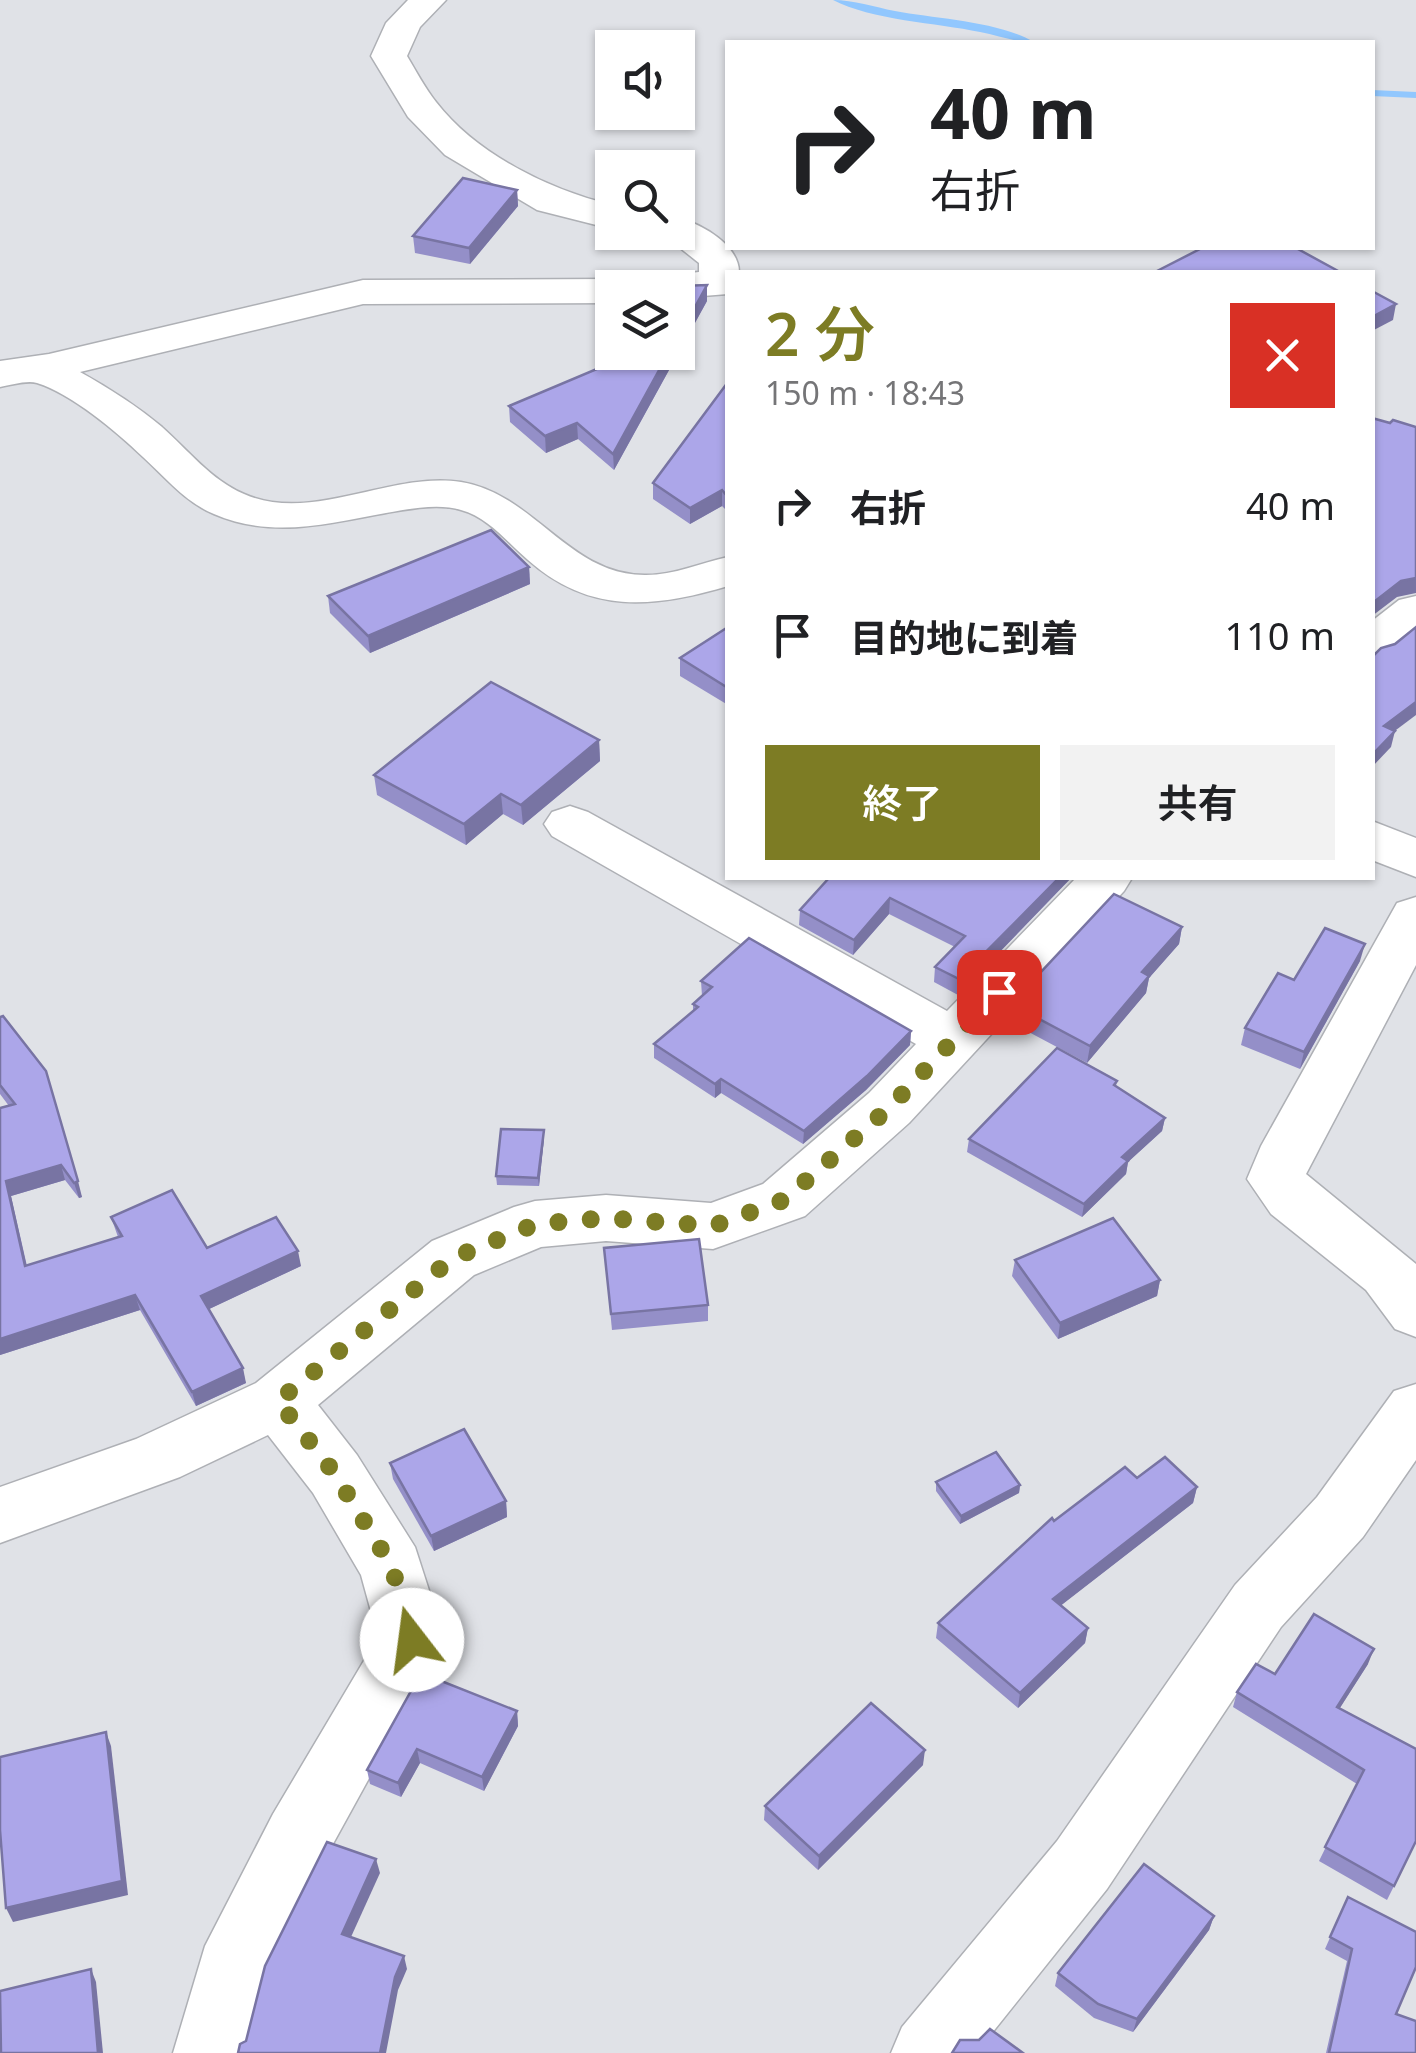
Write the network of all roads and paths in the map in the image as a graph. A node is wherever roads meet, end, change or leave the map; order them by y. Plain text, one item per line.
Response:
1 (428, 0) edge
2 (595, 213) edge
3 (695, 242) edge
4 (723, 281) edge
5 (695, 284) edge
6 (595, 291) edge
7 (49, 367) junction
8 (0, 374) edge
9 (725, 572) edge
10 (1375, 596) edge
11 (1416, 610) edge
12 (1375, 644) edge
13 (570, 824) dead end
14 (1375, 840) edge
15 (1416, 859) edge
16 (1104, 880) edge
17 (1416, 916) edge
18 (954, 1040) junction
19 (1416, 1312) edge
20 (278, 1401) junction
21 (1416, 1410) edge
22 (0, 1515) edge
23 (210, 2053) edge
24 (928, 2053) edge

1 - 2 street
3 - 4 street
4 - 5 street
6 - 7 street
7 - 8 street
7 - 9 street
10 - 11 street
11 - 12 street
13 - 18 street
14 - 15 street
16 - 18 street
17 - 19 street
18 - 20 street
20 - 22 street
20 - 23 street
21 - 24 street

